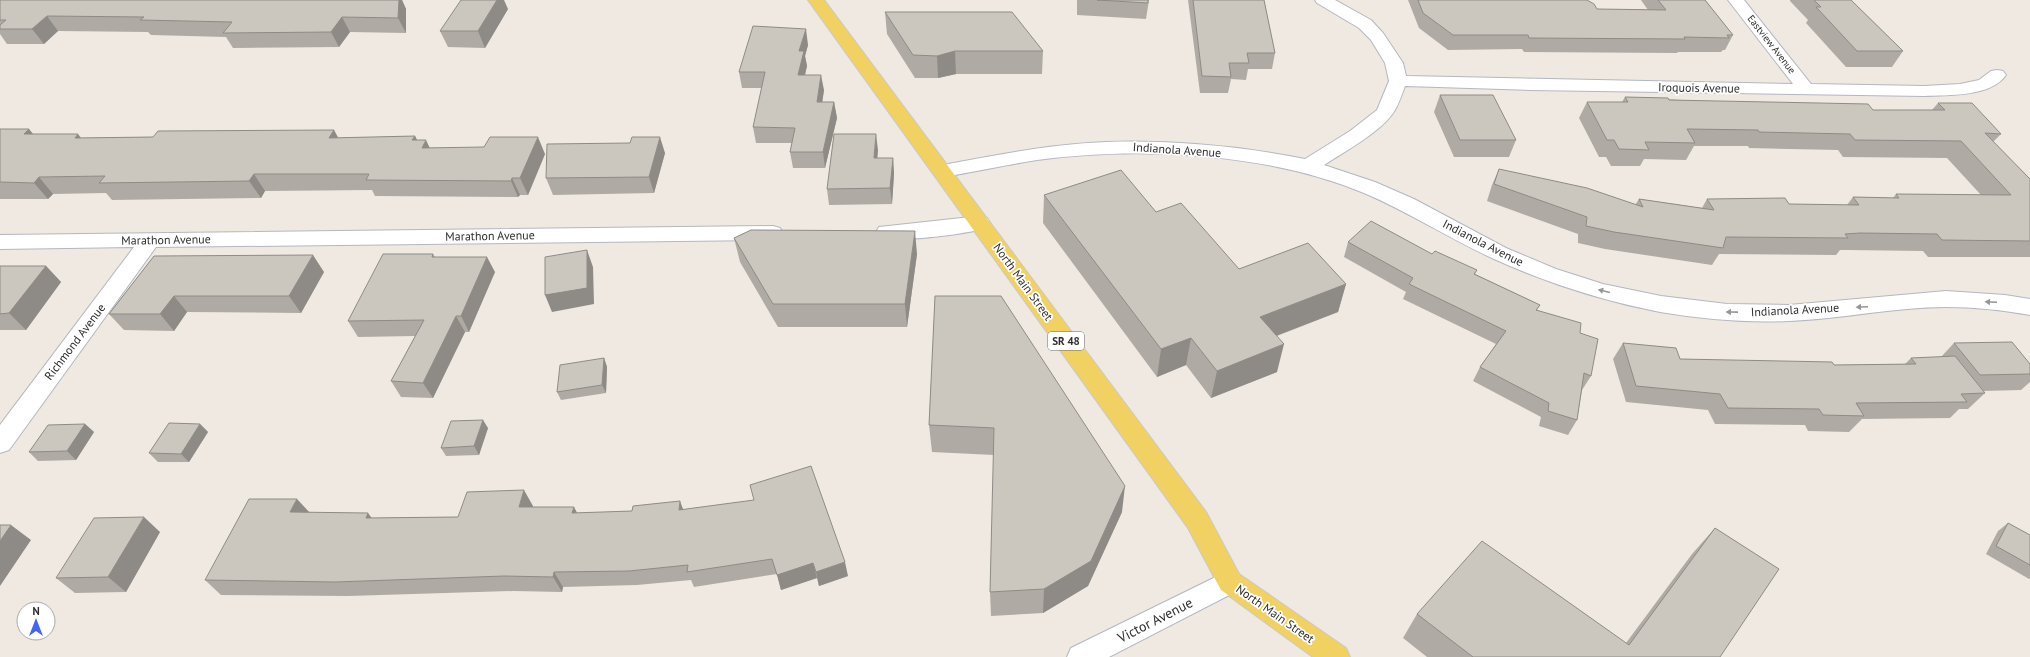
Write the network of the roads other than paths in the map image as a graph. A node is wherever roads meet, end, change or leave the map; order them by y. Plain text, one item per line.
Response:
1 (816, 0) edge
2 (1323, 0) edge
3 (1736, 0) edge
4 (1997, 75) dead end
5 (1398, 81) junction
6 (1806, 89) junction
7 (1308, 166) junction
8 (943, 171) junction
9 (980, 223) junction
10 (869, 232) edge
11 (791, 233) edge
12 (150, 241) junction
13 (0, 242) edge
14 (2030, 307) edge
15 (0, 443) edge
16 (1230, 582) junction
17 (1081, 657) edge
18 (1336, 657) edge

1 - 8 main road, North Main Street / SR 48
2 - 5 street
3 - 6 street, Eastview Avenue
4 - 6 street, Iroquois Avenue
5 - 6 street, Iroquois Avenue
5 - 7 street
7 - 8 street, Indianola Avenue
14 -> 7 street, Indianola Avenue
8 - 9 main road, North Main Street / SR 48
9 - 10 street
9 - 16 main road, North Main Street / SR 48
11 - 12 street, Marathon Avenue
12 - 13 street, Marathon Avenue
12 - 15 street, Richmond Avenue
16 - 17 street, Victor Avenue
16 - 18 main road, North Main Street / SR 48

